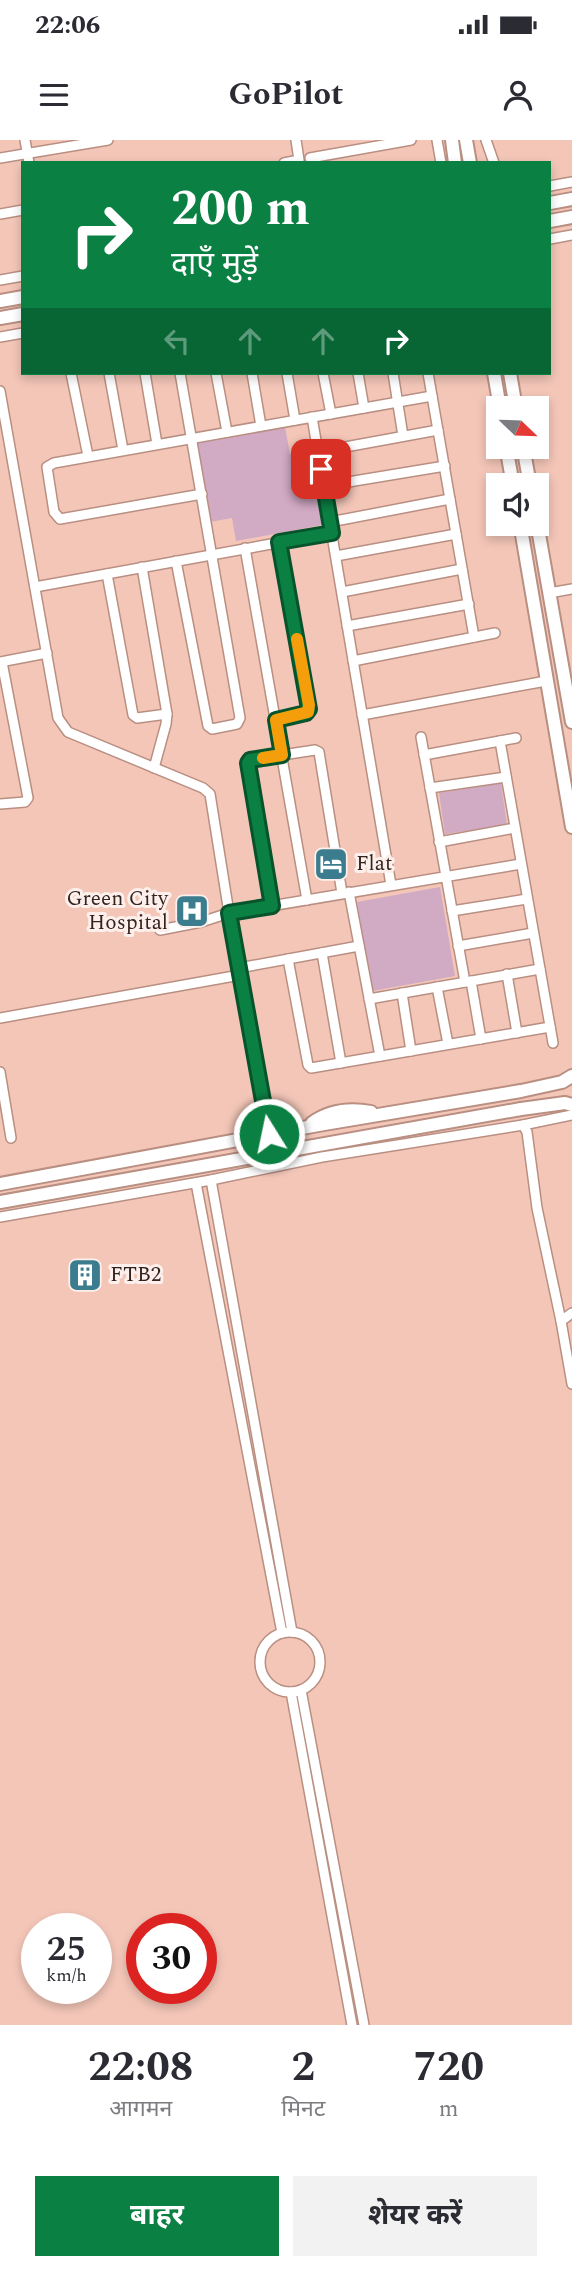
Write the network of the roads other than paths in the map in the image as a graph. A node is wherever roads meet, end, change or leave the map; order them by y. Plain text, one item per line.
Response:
1 (25, 140) edge
2 (108, 140) edge
3 (296, 140) edge
4 (411, 140) edge
5 (437, 140) edge
6 (452, 140) edge
7 (466, 140) edge
8 (486, 140) edge
9 (85, 142) edge
10 (0, 158) edge
11 (28, 158) edge
12 (310, 158) dead end
13 (294, 161) edge
14 (441, 161) edge
15 (456, 161) edge
16 (470, 161) edge
17 (493, 161) edge
18 (572, 182) edge
19 (551, 186) edge
20 (572, 199) edge
21 (551, 204) edge
22 (21, 210) edge
23 (0, 214) edge
24 (572, 217) edge
25 (551, 221) edge
26 (572, 235) edge
27 (551, 239) edge
28 (21, 275) edge
29 (0, 279) edge
30 (21, 297) edge
31 (0, 301) edge
32 (21, 314) edge
33 (0, 318) edge
34 (21, 333) edge
35 (0, 337) edge
36 (71, 375) edge
37 (109, 375) edge
38 (145, 375) edge
39 (180, 375) edge
40 (216, 375) edge
41 (252, 375) edge
42 (287, 375) edge
43 (323, 375) edge
44 (358, 375) edge
45 (393, 375) edge
46 (428, 375) edge
47 (494, 375) edge
48 (510, 375) edge
49 (0, 391) edge
50 (432, 396) junction
51 (498, 396) edge
52 (514, 396) edge
53 (398, 402) junction
54 (364, 408) junction
55 (331, 414) junction
56 (312, 417) junction
57 (295, 420) junction
58 (261, 426) junction
59 (438, 430) junction
60 (227, 432) junction
61 (403, 436) junction
62 (192, 438) junction
63 (157, 444) junction
64 (123, 450) junction
65 (318, 452) junction
66 (88, 456) junction
67 (444, 466) junction
68 (324, 486) junction
69 (202, 494) junction
70 (450, 499) junction
71 (330, 522) junction
72 (332, 533) junction
73 (456, 534) junction
74 (522, 536) edge
75 (539, 536) edge
76 (279, 542) junction
77 (245, 548) junction
78 (211, 555) junction
79 (336, 556) junction
80 (176, 561) junction
81 (142, 567) junction
82 (462, 569) junction
83 (107, 573) junction
84 (35, 587) junction
85 (342, 592) junction
86 (549, 593) junction
87 (571, 593) edge
88 (469, 604) junction
89 (347, 626) junction
90 (495, 633) dead end
91 (474, 637) junction
92 (47, 653) junction
93 (353, 661) junction
94 (1, 662) edge
95 (546, 681) junction
96 (167, 714) junction
97 (362, 715) junction
98 (276, 720) junction
99 (572, 722) edge
100 (421, 737) dead end
101 (516, 738) dead end
102 (500, 741) junction
103 (282, 755) junction
104 (424, 755) junction
105 (154, 768) junction
106 (506, 777) junction
107 (430, 788) junction
108 (0, 804) edge
109 (572, 827) edge
110 (515, 828) junction
111 (439, 842) junction
112 (521, 864) junction
113 (446, 876) junction
114 (391, 885) junction
115 (346, 893) junction
116 (527, 899) junction
117 (307, 900) junction
118 (272, 906) junction
119 (452, 911) junction
120 (229, 913) junction
121 (160, 930) dead end
122 (533, 933) junction
123 (359, 946) junction
124 (458, 946) junction
125 (322, 953) junction
126 (288, 959) junction
127 (540, 969) junction
128 (239, 972) junction
129 (507, 975) junction
130 (468, 981) junction
131 (437, 987) junction
132 (402, 993) junction
133 (369, 999) junction
134 (0, 1018) edge
135 (550, 1027) junction
136 (517, 1032) junction
137 (481, 1039) junction
138 (553, 1043) dead end
139 (448, 1044) junction
140 (411, 1051) junction
141 (380, 1056) junction
142 (341, 1063) junction
143 (0, 1072) edge
144 (572, 1076) edge
145 (572, 1105) edge
146 (572, 1115) edge
147 (4, 1124) edge
148 (523, 1125) junction
149 (269, 1134) junction
150 (11, 1138) dead end
151 (211, 1180) junction
152 (195, 1183) junction
153 (0, 1184) edge
154 (21, 1198) junction
155 (0, 1202) edge
156 (25, 1212) junction
157 (0, 1217) edge
158 (572, 1312) edge
159 (561, 1321) junction
160 (572, 1384) edge
161 (287, 1633) junction
162 (301, 1690) junction
163 (291, 1692) junction
164 (352, 2025) edge
165 (364, 2025) edge

1 - 11 street
2 - 9 street
3 - 13 street
4 - 12 street
5 - 14 street
6 - 15 street
7 - 16 street
8 - 17 street
9 - 11 street
10 - 11 street
18 - 19 street
20 - 21 street
22 - 23 street
24 - 25 street
26 - 27 street
28 - 29 street
30 - 31 street
32 - 33 street
34 - 35 street
36 - 66 street
37 - 64 street
38 - 63 street
39 - 62 street
40 - 60 street
41 - 58 street
42 - 57 street
43 - 55 street
44 - 54 street
45 - 53 street
46 - 50 street
47 - 51 street
48 - 52 street
49 - 84 street
50 - 53 street
50 - 59 street
53 - 54 street
53 - 61 street
54 - 55 street
55 - 56 street
56 - 57 street
56 - 65 street
57 - 58 street
58 - 60 street
59 - 61 street
59 - 67 street
60 - 62 street
61 - 65 street
62 - 63 street
62 - 69 street
63 - 64 street
64 - 66 street
65 - 68 street
66 - 69 street
67 - 68 street
67 - 70 street
68 - 71 street
69 - 78 street
70 - 71 street
70 - 73 street
71 - 72 street
72 - 76 street
72 - 79 street
73 - 79 street
73 - 82 street
74 - 95 street
75 - 86 street
76 - 77 street
76 - 98 street
77 - 78 street
77 - 98 street
78 - 80 street
78 - 80 street
79 - 85 street
80 - 81 street
81 - 83 street
81 - 96 street
82 - 85 street
82 - 88 street
83 - 84 street
83 - 96 street
84 - 92 street
85 - 89 street
86 - 87 street
86 - 99 street
88 - 89 street
88 - 91 street
89 - 93 street
90 - 91 street
91 - 93 street
92 - 94 street
92 - 105 street
93 - 97 street
94 - 108 street
95 - 97 street
95 - 109 street
96 - 105 street
97 - 114 street
98 - 103 street
100 - 104 street
101 - 102 street
102 - 104 street
102 - 106 street
103 - 115 street
103 - 117 street
103 - 118 street
104 - 107 street
105 - 120 street
106 - 107 street
106 - 110 street
107 - 111 street
110 - 111 street
110 - 112 street
111 - 113 street
112 - 113 street
112 - 116 street
113 - 114 street
113 - 119 street
114 - 115 street
115 - 117 street
115 - 123 street
116 - 119 street
116 - 122 street
117 - 118 street
118 - 120 street
119 - 124 street
120 - 121 street
120 - 128 street
122 - 124 street
122 - 127 street
123 - 125 street
123 - 133 street
124 - 130 street
125 - 126 street
125 - 142 street
126 - 128 street
126 - 142 street
127 - 129 street
127 - 135 street
128 - 134 street
128 - 149 street
129 - 130 street
129 - 136 street
130 - 131 street
130 - 137 street
131 - 132 street
131 - 139 street
132 - 133 street
132 - 140 street
133 - 141 street
135 - 136 street
135 - 138 street
136 - 137 street
137 - 139 street
139 - 140 street
140 - 141 street
141 - 142 street
143 - 147 street
144 - 149 street
145 - 154 street
146 - 148 street
147 - 150 street
148 - 151 street
148 - 159 street
149 - 153 street
151 - 152 street
151 - 161 street
152 - 156 street
152 - 161 street
154 - 155 street
154 - 156 street
156 - 157 street
158 - 159 street
159 - 160 street
161 - 162 street
161 - 163 street
162 - 163 street
162 - 165 street
163 - 164 street

